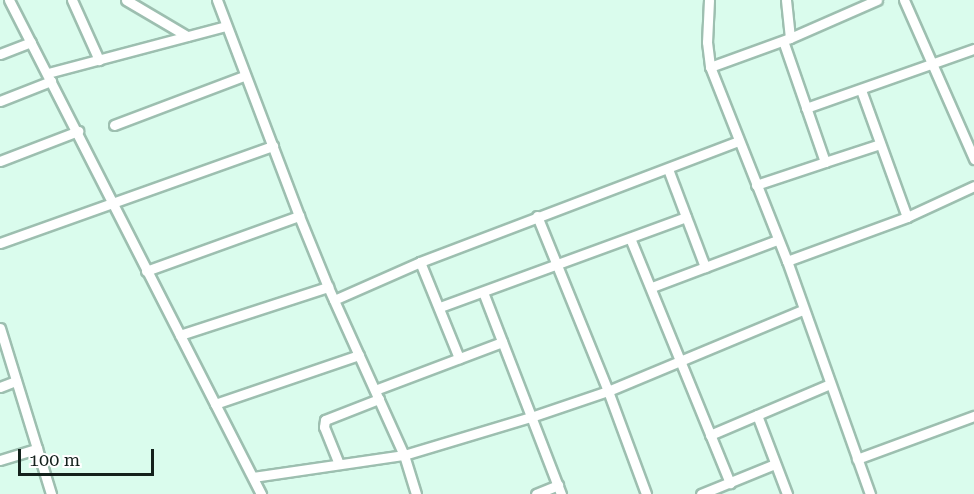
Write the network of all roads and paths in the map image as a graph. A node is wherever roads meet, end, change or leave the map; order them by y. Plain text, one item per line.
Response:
1 (9, 0) edge
2 (72, 0) edge
3 (126, 0) edge
4 (216, 0) edge
5 (709, 0) edge
6 (786, 0) edge
7 (848, 0) edge
8 (877, 0) edge
9 (904, 0) edge
10 (849, 11) junction
11 (226, 26) junction
12 (187, 36) junction
13 (786, 40) junction
14 (31, 42) junction
15 (974, 49) edge
16 (0, 54) edge
17 (99, 60) junction
18 (934, 64) junction
19 (710, 67) junction
20 (244, 76) junction
21 (50, 77) junction
22 (861, 90) junction
23 (0, 101) edge
24 (806, 108) junction
25 (114, 125) dead end
26 (78, 131) junction
27 (739, 141) junction
28 (880, 144) junction
29 (273, 146) junction
30 (974, 159) edge
31 (0, 161) edge
32 (825, 162) junction
33 (668, 169) junction
34 (756, 185) junction
35 (974, 186) edge
36 (112, 205) junction
37 (299, 216) junction
38 (537, 216) junction
39 (686, 217) junction
40 (907, 217) junction
41 (630, 238) junction
42 (777, 240) junction
43 (0, 243) edge
44 (787, 261) junction
45 (420, 262) junction
46 (557, 265) junction
47 (705, 267) junction
48 (146, 271) junction
49 (328, 287) junction
50 (652, 287) junction
51 (483, 292) junction
52 (334, 300) junction
53 (440, 307) junction
54 (803, 310) junction
55 (0, 328) edge
56 (180, 335) junction
57 (502, 342) junction
58 (359, 355) junction
59 (459, 358) junction
60 (680, 360) junction
61 (16, 381) junction
62 (831, 384) junction
63 (0, 387) edge
64 (608, 391) junction
65 (377, 395) junction
66 (215, 404) junction
67 (757, 415) junction
68 (974, 416) edge
69 (531, 417) junction
70 (710, 435) junction
71 (37, 448) junction
72 (404, 455) junction
73 (856, 459) junction
74 (0, 460) edge
75 (339, 464) junction
76 (775, 464) junction
77 (253, 477) junction
78 (730, 483) junction
79 (559, 489) edge
80 (51, 494) edge
81 (261, 494) edge
82 (416, 494) edge
83 (537, 494) edge
84 (646, 494) edge
85 (701, 494) edge
86 (787, 494) edge
87 (870, 494) edge

1 - 14 street
2 - 17 street
3 - 12 street
4 - 11 street
5 - 19 street
6 - 13 street
7 - 10 street
8 - 10 street
9 - 18 street
10 - 13 street
11 - 12 street
11 - 20 street
12 - 17 street
13 - 19 street
13 - 24 street
14 - 16 street
14 - 21 street
15 - 18 street
17 - 21 street
18 - 22 street
18 - 30 street
19 - 27 street
20 - 25 street
20 - 29 street
21 - 23 street
21 - 26 street
22 - 24 street
22 - 28 street
24 - 32 street
26 - 31 street
26 - 36 street
27 - 33 street
27 - 34 street
28 - 32 street
28 - 40 street
29 - 36 street
29 - 37 street
32 - 34 street
33 - 38 street
33 - 39 street
34 - 42 street
35 - 40 street
36 - 43 street
36 - 48 street
37 - 48 street
37 - 49 street
38 - 45 street
38 - 46 street
39 - 41 street
39 - 47 street
40 - 44 street
41 - 46 street
41 - 50 street
42 - 44 street
42 - 47 street
44 - 54 street
45 - 52 street
45 - 53 street
46 - 51 street
46 - 64 street
47 - 50 street
48 - 56 street
49 - 52 street
49 - 56 street
50 - 60 street
51 - 53 street
51 - 57 street
52 - 58 street
53 - 59 street
54 - 60 street
54 - 62 street
55 - 61 street
56 - 66 street
57 - 59 street
57 - 69 street
58 - 65 street
58 - 66 street
59 - 65 street
60 - 64 street
60 - 70 street
61 - 63 street
61 - 71 street
62 - 67 street
62 - 73 street
64 - 69 street
64 - 84 street
65 - 72 street
65 - 75 street
66 - 77 street
67 - 70 street
67 - 76 street
68 - 73 street
69 - 72 street
69 - 79 street
70 - 78 street
71 - 74 street
71 - 80 street
72 - 75 street
72 - 82 street
73 - 87 street
75 - 77 street
76 - 78 street
76 - 86 street
77 - 81 street
78 - 85 street
79 - 83 street

